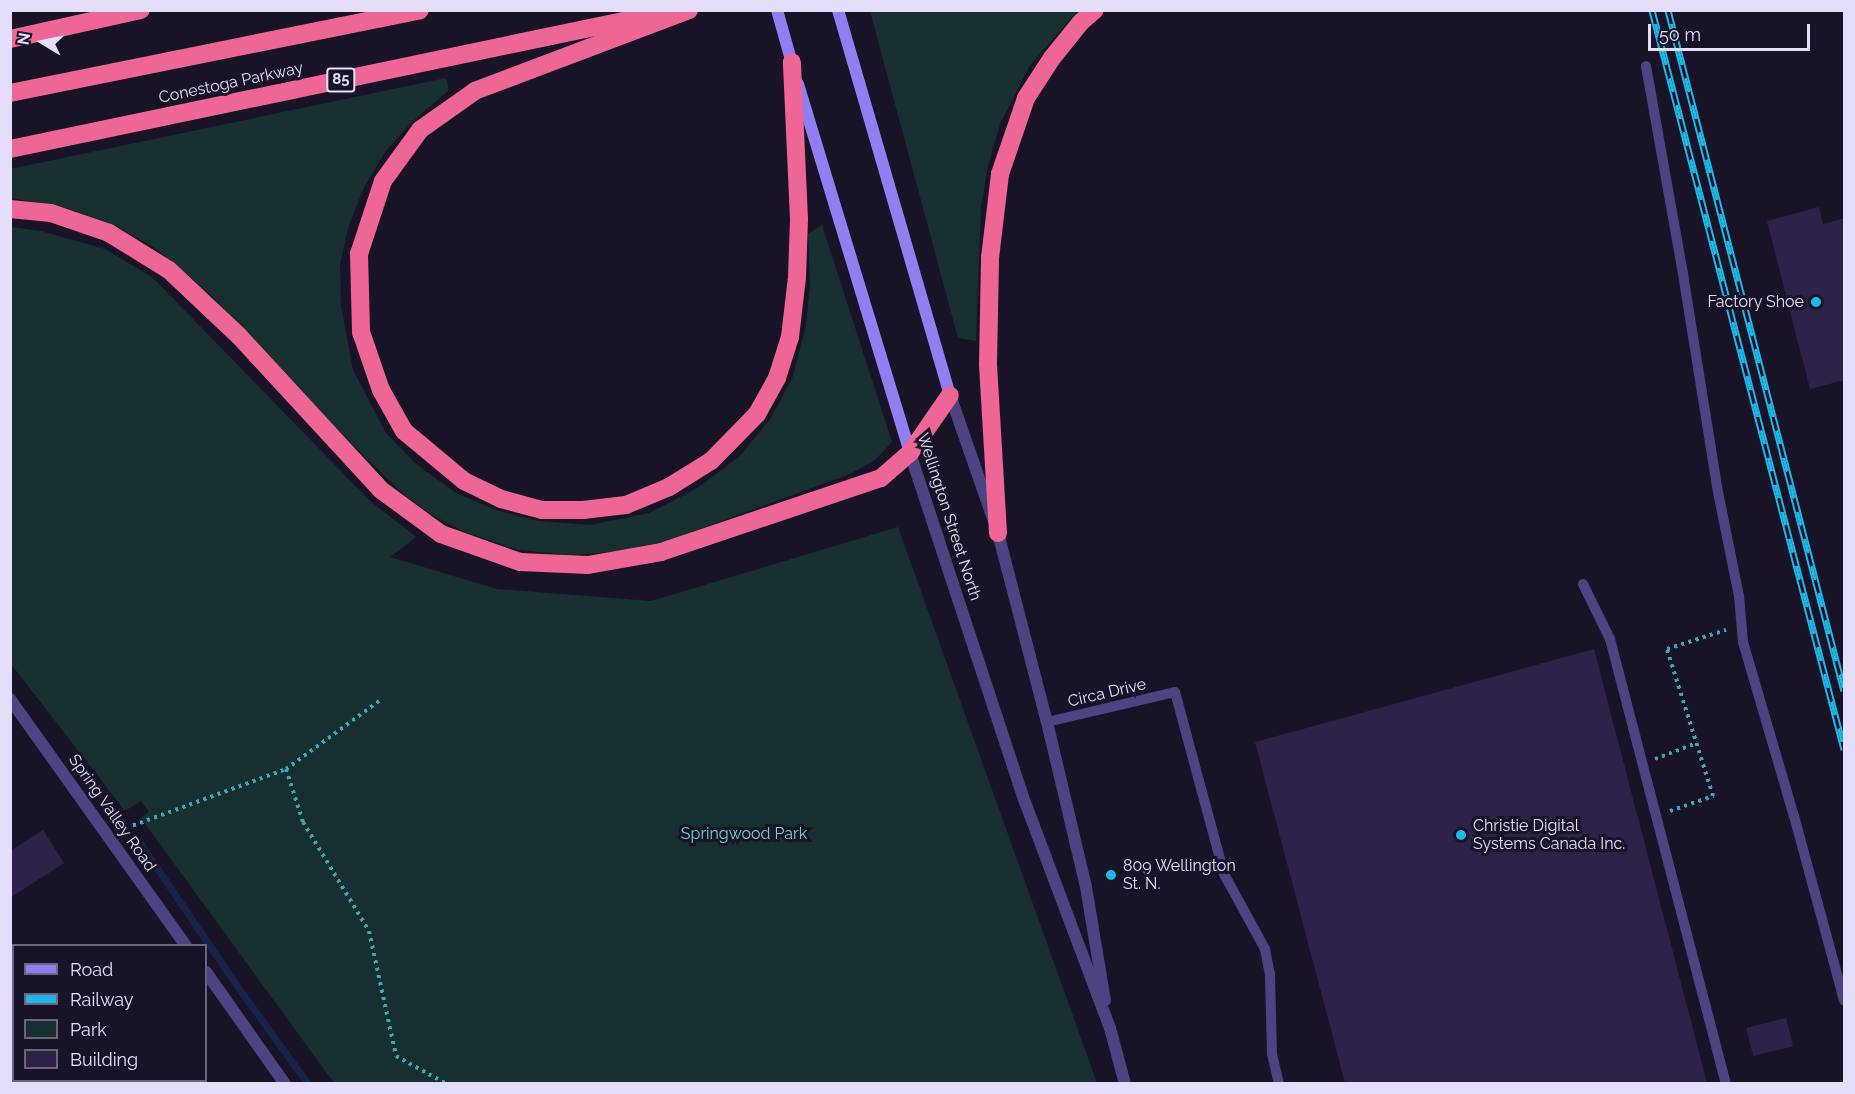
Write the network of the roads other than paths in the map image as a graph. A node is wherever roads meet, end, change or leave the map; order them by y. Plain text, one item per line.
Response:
1 (141, 10) edge
2 (420, 10) edge
3 (671, 10) edge
4 (689, 10) edge
5 (777, 10) edge
6 (838, 10) edge
7 (1095, 10) edge
8 (10, 39) edge
9 (792, 62) junction
10 (1646, 66) dead end
11 (10, 93) edge
12 (10, 149) edge
13 (10, 209) edge
14 (950, 395) junction
15 (910, 453) junction
16 (998, 533) junction
17 (1583, 584) dead end
18 (10, 699) edge
19 (1047, 722) junction
20 (185, 944) edge
21 (207, 973) edge
22 (1845, 1000) edge
23 (1110, 1028) junction
24 (285, 1083) edge
25 (1125, 1083) edge
26 (1280, 1083) edge
27 (1726, 1083) edge

1 - 8 highway
2 - 11 highway, Conestoga Parkway
3 - 12 highway, Conestoga Parkway / 85
4 - 9 highway
5 - 9 main road, Wellington Street North
6 - 14 main road, Wellington Street North
7 - 16 highway
9 - 15 main road, Wellington Street North
10 - 22 lane
13 - 15 highway
14 - 15 highway
14 - 16 street, Wellington Street North
15 - 23 street, Wellington Street North
16 - 19 street, Wellington Street North
17 - 27 lane
18 - 20 street, Spring Valley Road
19 - 23 street, Wellington Street North
19 - 26 lane, Circa Drive
21 - 24 street
23 - 25 street, Wellington Street North

